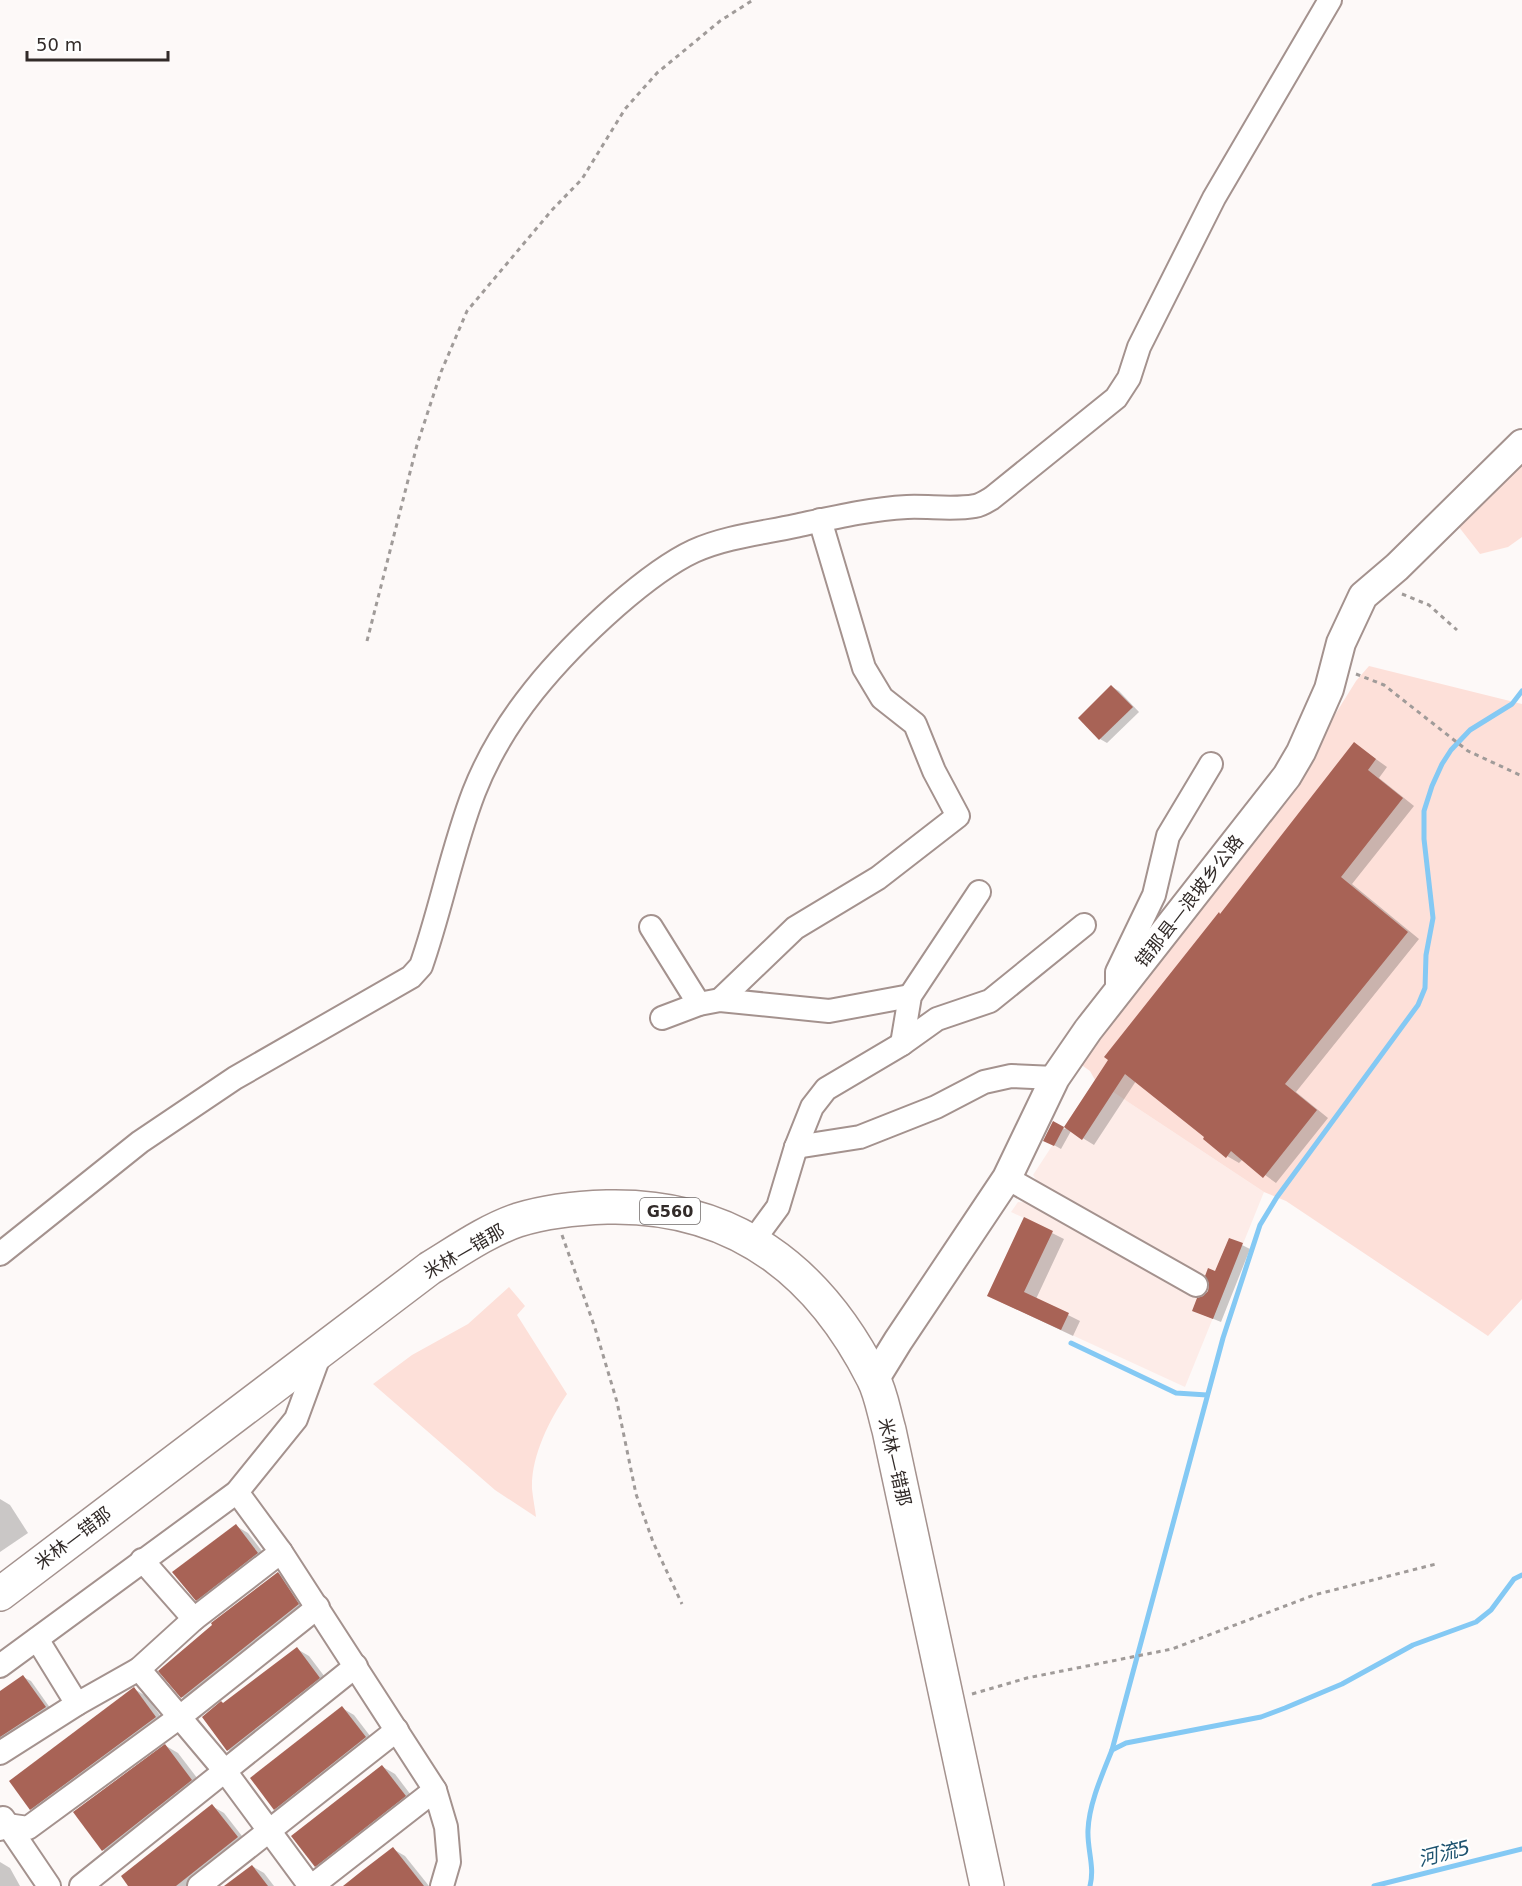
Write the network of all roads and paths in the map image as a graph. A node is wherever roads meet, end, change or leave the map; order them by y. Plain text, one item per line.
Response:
1 (753, 0) edge
2 (1330, 0) edge
3 (1522, 444) edge
4 (820, 520) junction
5 (1377, 583) junction
6 (1457, 630) dead end
7 (367, 641) dead end
8 (1335, 666) junction
9 (1211, 764) dead end
10 (1522, 776) edge
11 (979, 892) dead end
12 (1084, 925) dead end
13 (651, 927) dead end
14 (1118, 991) junction
15 (910, 996) junction
16 (709, 1002) junction
17 (662, 1018) dead end
18 (902, 1044) junction
19 (1055, 1078) junction
20 (796, 1147) junction
21 (1007, 1178) junction
22 (554, 1211) junction
23 (753, 1241) junction
24 (0, 1254) edge
25 (1196, 1285) dead end
26 (321, 1351) junction
27 (874, 1380) junction
28 (237, 1492) junction
29 (281, 1552) junction
30 (142, 1560) junction
31 (1436, 1564) dead end
32 (0, 1594) edge
33 (682, 1604) dead end
34 (318, 1607) junction
35 (194, 1619) junction
36 (37, 1639) junction
37 (0, 1666) edge
38 (356, 1666) junction
39 (139, 1669) junction
40 (947, 1702) junction
41 (77, 1704) junction
42 (181, 1716) junction
43 (397, 1730) junction
44 (0, 1753) edge
45 (225, 1771) junction
46 (435, 1790) junction
47 (2, 1823) edge
48 (269, 1829) junction
49 (50, 1886) edge
50 (81, 1886) edge
51 (199, 1886) edge
52 (311, 1886) edge
53 (442, 1886) edge
54 (987, 1886) edge

1 - 7 path
2 - 4 street
3 - 5 main road, 错那县—浪坡乡公路
4 - 16 street
4 - 24 street
5 - 6 path
5 - 8 main road, 错那县—浪坡乡公路
8 - 10 path
8 - 14 main road, 错那县—浪坡乡公路
9 - 14 street
11 - 15 street
12 - 18 street
13 - 16 street
14 - 19 main road, 错那县—浪坡乡公路
15 - 16 street
15 - 18 street
16 - 17 street
18 - 20 street
19 - 20 street
19 - 21 main road, 错那县—浪坡乡公路
20 - 23 street
21 - 25 street
21 - 27 main road, 错那县—浪坡乡公路
22 - 23 highway, 米林—错那 / G560
22 - 26 highway, 米林—错那 / G560
22 - 33 path
23 - 27 highway, 米林—错那 / G560
26 - 28 street
26 - 32 highway, 米林—错那 / G560
27 - 40 highway, 米林—错那 / G560
28 - 29 street
28 - 30 street
29 - 34 street
29 - 35 street
30 - 35 street
30 - 36 street
31 - 40 path
34 - 38 street
34 - 42 street
35 - 39 street
36 - 37 street
36 - 41 street
38 - 43 street
38 - 45 street
39 - 41 street
39 - 42 street
40 - 54 highway, 米林—错那 / G560
41 - 44 street
42 - 45 street
42 - 47 street
43 - 46 street
43 - 48 street
45 - 48 street
45 - 50 street
46 - 52 street
46 - 53 street
47 - 49 street
48 - 51 street
48 - 52 street

